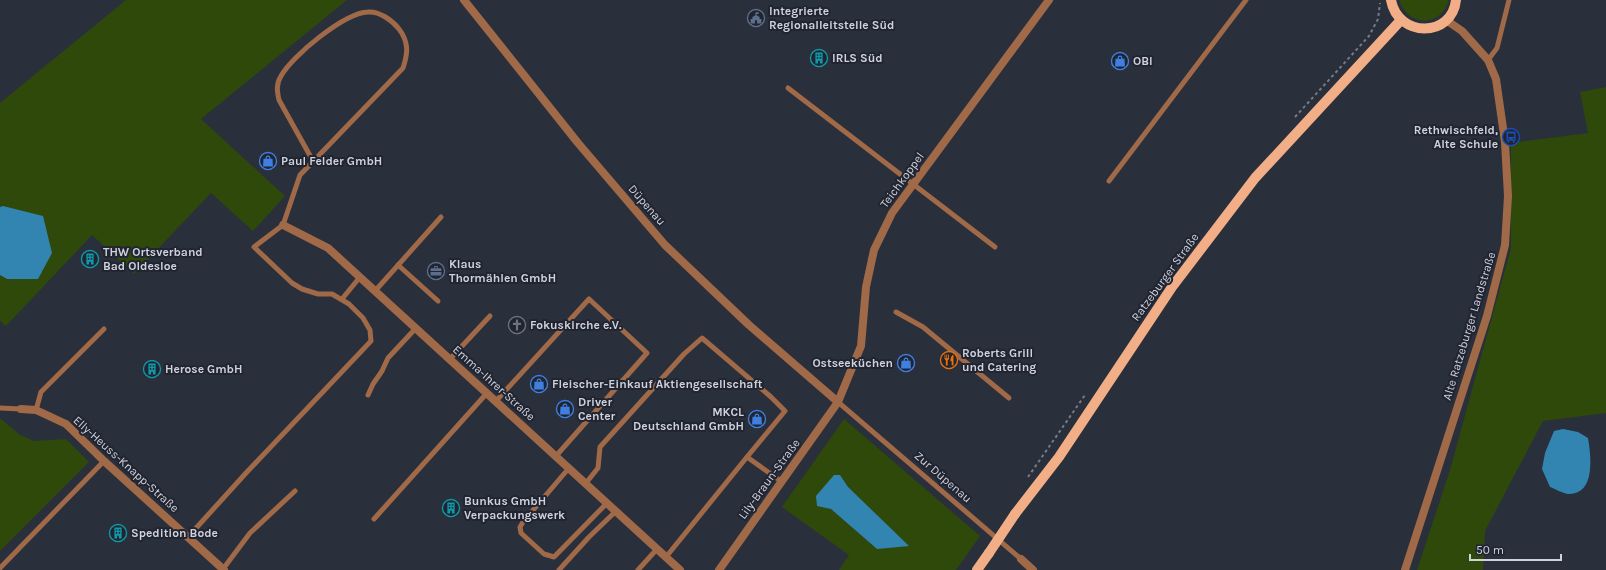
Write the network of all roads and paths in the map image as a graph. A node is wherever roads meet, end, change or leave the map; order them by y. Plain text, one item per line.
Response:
1 (464, 0) edge
2 (1049, 0) edge
3 (1246, 0) edge
4 (1391, 0) edge
5 (1456, 0) edge
6 (1509, 0) edge
7 (1401, 20) junction
8 (1446, 20) junction
9 (1488, 60) junction
10 (788, 88) dead end
11 (313, 161) junction
12 (1109, 181) dead end
13 (912, 184) junction
14 (441, 217) dead end
15 (283, 225) junction
16 (995, 247) dead end
17 (398, 265) junction
18 (360, 277) junction
19 (375, 291) junction
20 (342, 299) junction
21 (438, 301) dead end
22 (896, 312) dead end
23 (490, 316) dead end
24 (416, 328) junction
25 (104, 329) dead end
26 (450, 359) junction
27 (487, 392) junction
28 (368, 395) dead end
29 (1009, 398) dead end
30 (496, 401) junction
31 (838, 402) junction
32 (0, 408) edge
33 (20, 409) joint
34 (36, 410) junction
35 (556, 456) junction
36 (747, 457) junction
37 (104, 461) junction
38 (570, 468) junction
39 (782, 482) junction
40 (586, 483) junction
41 (295, 491) dead end
42 (607, 503) junction
43 (616, 510) junction
44 (374, 519) dead end
45 (188, 537) junction
46 (657, 549) junction
47 (666, 557) junction
48 (1021, 559) joint
49 (0, 568) edge
50 (224, 570) edge
51 (559, 570) edge
52 (638, 570) edge
53 (680, 570) edge
54 (719, 570) edge
55 (977, 570) edge
56 (1033, 570) edge
57 (1405, 570) edge

1 - 31 street, Düpenau
2 - 13 street, Teichkoppel
3 - 12 lane
4 - 7 main road
5 - 8 main road
6 - 9 lane
7 - 8 main road
7 - 55 main road, Ratzeburger Straße, bridge
8 - 9 street, Alte Ratzeburger Landstraße
9 - 57 street, Alte Ratzeburger Landstraße
10 - 13 lane
11 - 11 lane
11 - 15 lane
13 - 16 lane
13 - 31 street, Teichkoppel
14 - 17 lane
15 - 18 street, Emma-Ihrer-Straße
15 - 20 lane
17 - 19 lane
17 - 21 lane
18 - 19 street, Emma-Ihrer-Straße
18 - 20 lane
19 - 24 street, Emma-Ihrer-Straße
20 - 45 lane
22 - 29 lane
23 - 26 lane
24 - 26 street, Emma-Ihrer-Straße
24 - 28 lane
25 - 34 lane
26 - 27 street, Emma-Ihrer-Straße
27 - 30 street, Emma-Ihrer-Straße
27 - 44 lane
30 - 35 street, Emma-Ihrer-Straße
30 - 35 lane
31 - 39 street, Lily-Braun-Straße
31 - 48 lane, Zur Düpenau
32 - 33 lane
33 - 34 street, Elly-Heuss-Knapp-Straße
34 - 37 street, Elly-Heuss-Knapp-Straße
35 - 38 street, Emma-Ihrer-Straße
36 - 39 lane
36 - 40 lane
36 - 47 lane
37 - 45 street, Elly-Heuss-Knapp-Straße
37 - 49 lane
38 - 40 street, Emma-Ihrer-Straße
38 - 42 lane
39 - 54 street, Lily-Braun-Straße
40 - 42 street, Emma-Ihrer-Straße
41 - 50 lane
42 - 43 street, Emma-Ihrer-Straße
43 - 46 street, Emma-Ihrer-Straße
43 - 51 lane
45 - 50 street, Elly-Heuss-Knapp-Straße
46 - 47 street, Emma-Ihrer-Straße
46 - 52 lane
47 - 53 street, Emma-Ihrer-Straße
48 - 56 street, Zur Düpenau

